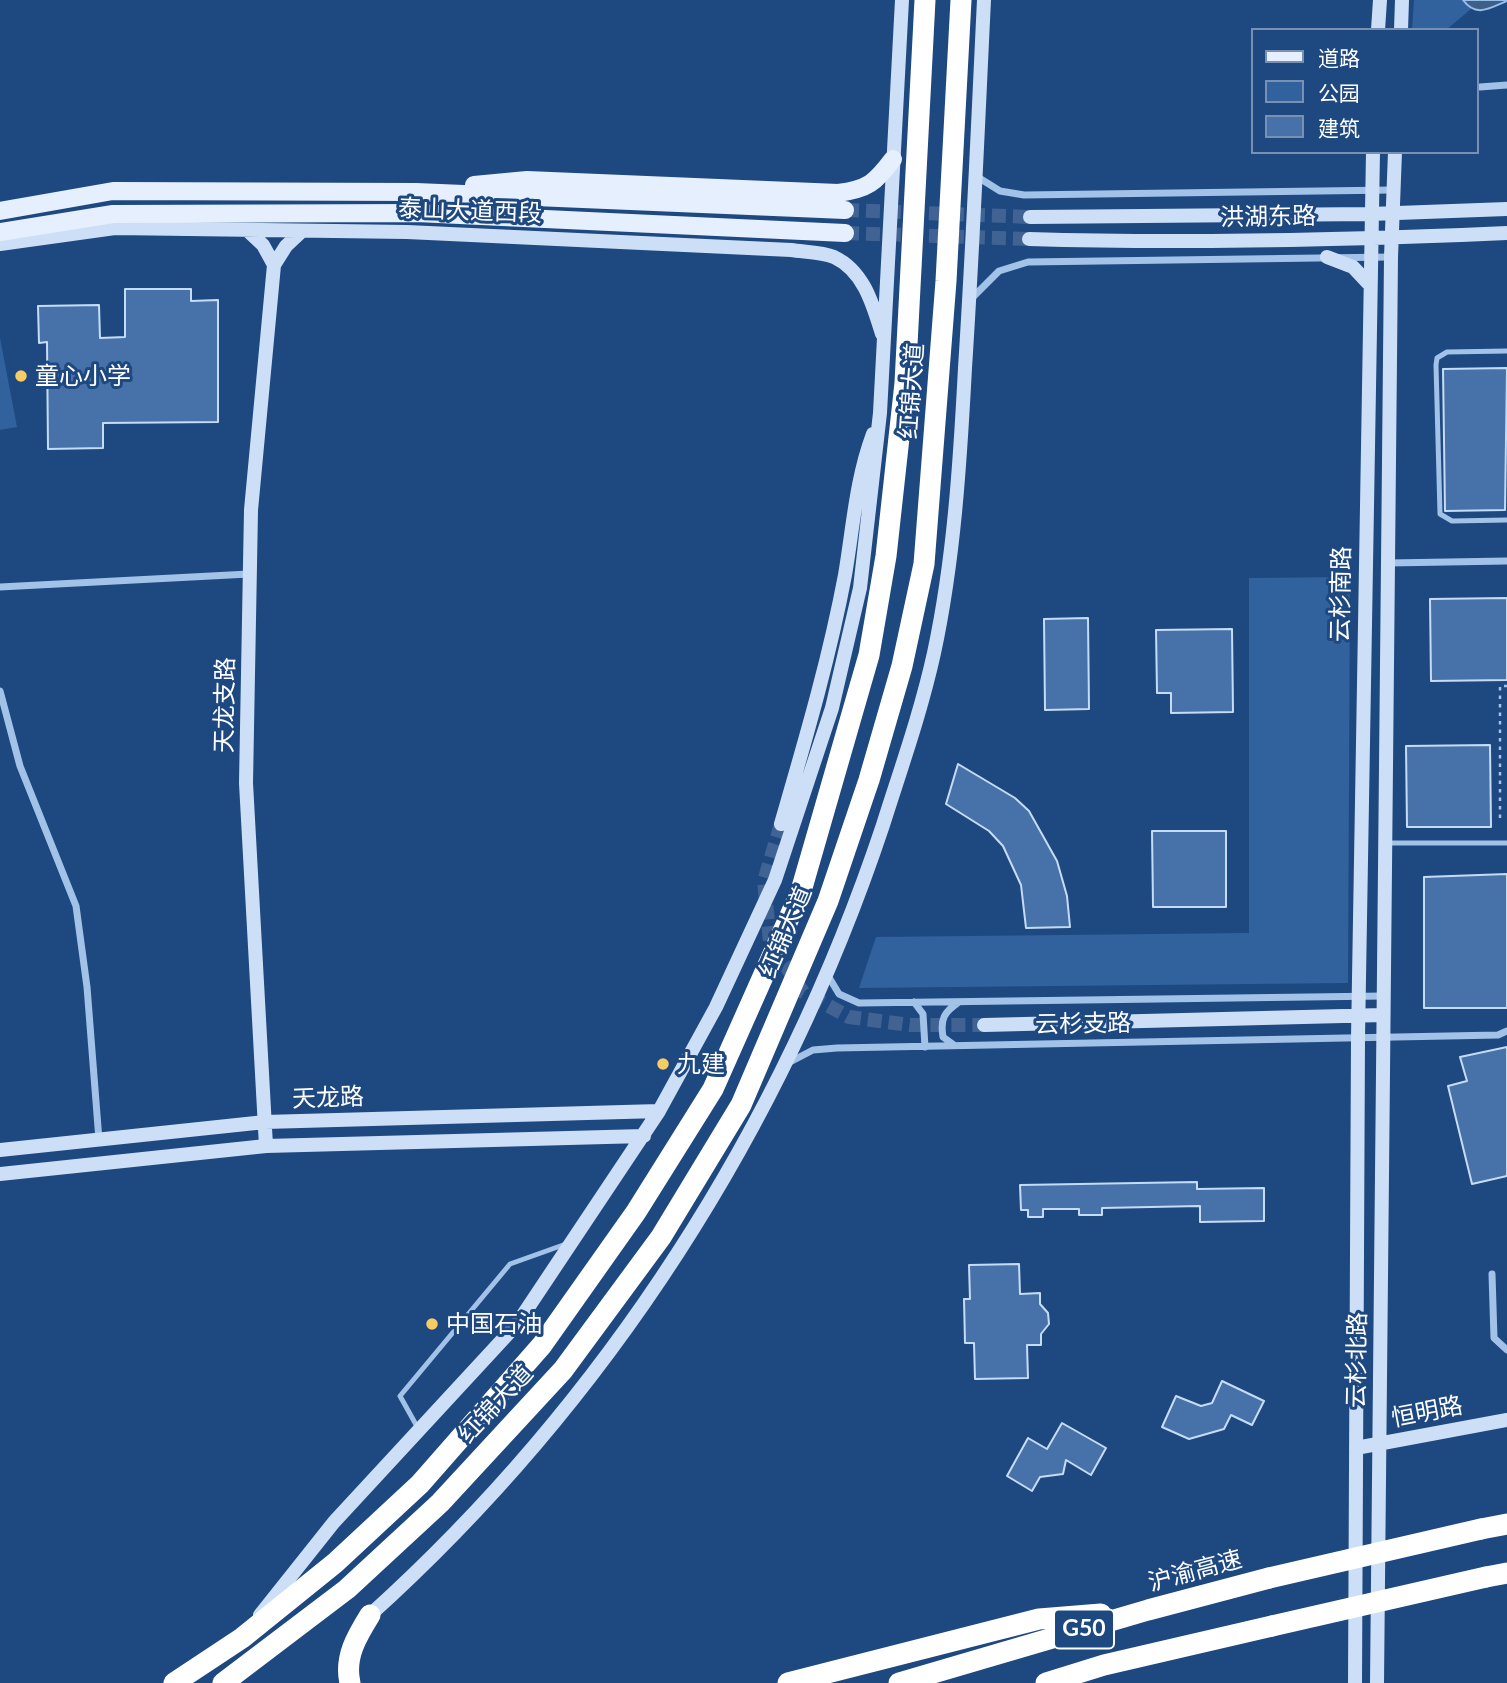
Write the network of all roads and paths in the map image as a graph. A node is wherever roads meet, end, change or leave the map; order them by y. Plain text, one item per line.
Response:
1 (902, 0) edge
2 (925, 0) edge
3 (961, 0) edge
4 (984, 0) edge
5 (1380, 0) edge
6 (1402, 0) edge
7 (1378, 28) edge
8 (1401, 28) edge
9 (1507, 85) edge
10 (1480, 87) dead end
11 (1373, 154) edge
12 (1395, 154) edge
13 (893, 159) junction
14 (976, 176) junction
15 (1371, 190) junction
16 (1394, 190) junction
17 (416, 192) junction
18 (1507, 209) edge
19 (845, 210) tunnel mouth
20 (0, 211) edge
21 (1370, 214) junction
22 (1392, 214) junction
23 (1030, 217) tunnel mouth
24 (247, 230) junction
25 (302, 231) junction
26 (0, 232) edge
27 (845, 233) tunnel mouth
28 (1507, 233) edge
29 (1391, 238) junction
30 (1029, 239) tunnel mouth
31 (1369, 239) junction
32 (0, 244) edge
33 (1327, 257) junction
34 (1369, 257) junction
35 (1391, 257) junction
36 (274, 265) junction
37 (1368, 283) junction
38 (970, 301) junction
39 (885, 344) junction
40 (1507, 351) edge
41 (880, 413) junction
42 (1507, 520) edge
43 (1507, 561) edge
44 (1388, 563) junction
45 (250, 573) junction
46 (0, 587) edge
47 (1507, 686) edge
48 (0, 691) edge
49 (1500, 818) dead end
50 (780, 824) tunnel mouth
51 (1385, 843) junction
52 (1507, 843) edge
53 (827, 974) junction
54 (1359, 996) junction
55 (1383, 996) junction
56 (960, 1001) junction
57 (914, 1002) junction
58 (1383, 1015) junction
59 (1358, 1016) junction
60 (984, 1025) tunnel mouth
61 (1507, 1031) edge
62 (1358, 1037) junction
63 (1383, 1037) junction
64 (925, 1046) junction
65 (956, 1046) junction
66 (788, 1063) junction
67 (659, 1111) junction
68 (265, 1122) junction
69 (644, 1136) junction
70 (99, 1140) junction
71 (266, 1146) junction
72 (0, 1150) edge
73 (0, 1174) edge
74 (572, 1242) junction
75 (1492, 1274) dead end
76 (1507, 1350) edge
77 (1507, 1420) edge
78 (419, 1430) junction
79 (1379, 1445) junction
80 (1356, 1448) junction
81 (1507, 1524) edge
82 (1507, 1573) edge
83 (1148, 1609) junction
84 (370, 1615) joint
85 (242, 1638) junction
86 (174, 1683) edge
87 (222, 1683) edge
88 (350, 1683) edge
89 (788, 1683) edge
90 (899, 1683) edge
91 (1046, 1683) edge
92 (1355, 1683) edge
93 (1377, 1683) edge

1 - 13 main road, 红锦大道
2 - 85 highway, 红锦大道
3 - 87 highway, 红锦大道
4 - 14 main road
5 - 7 main road
6 - 8 main road
9 - 10 street
11 - 15 main road, 云杉南路
12 - 16 main road, 云杉南路
13 - 17 main road
13 - 39 main road, 红锦大道
14 - 15 street, 洪湖东路
14 - 38 main road
15 - 16 street, 洪湖东路
15 - 21 main road, 云杉南路
16 - 22 main road, 云杉南路
17 - 19 main road, 泰山大道西段
17 - 20 main road, 泰山大道西段
18 - 22 main road, 洪湖东路
21 - 22 main road, 洪湖东路
21 - 23 main road, 洪湖东路
21 - 31 main road, 云杉南路
22 - 29 main road, 云杉南路
24 - 25 main road, 泰山大道西段
24 - 32 main road, 泰山大道西段
24 - 36 main road
25 - 36 main road
25 - 39 main road, 泰山大道西段
26 - 27 main road, 泰山大道西段
28 - 29 main road, 洪湖东路
29 - 31 main road, 洪湖东路
29 - 35 main road, 云杉南路
30 - 31 main road, 洪湖东路
31 - 34 main road, 云杉南路
33 - 34 street, 洪湖东路
33 - 37 main road
33 - 38 street, 洪湖东路
34 - 35 street, 洪湖东路
34 - 37 main road, 云杉南路
35 - 44 main road, 云杉南路
36 - 45 main road, 天龙支路
37 - 54 main road, 云杉南路
38 - 53 main road
39 - 41 main road, 红锦大道
40 - 42 lane
41 - 50 main road
41 - 67 main road, 红锦大道
43 - 44 street
44 - 51 main road, 云杉南路
45 - 46 street
45 - 68 main road, 天龙支路
47 - 49 path
48 - 70 street
51 - 52 lane
51 - 55 main road, 云杉南路
53 - 57 street, 云杉支路
53 - 66 main road
54 - 55 street, 云杉支路
54 - 56 street, 云杉支路
54 - 59 main road, 云杉南路
55 - 58 main road, 云杉南路
56 - 57 street, 云杉支路
56 - 65 street
57 - 64 street
58 - 59 main road
58 - 63 main road, 云杉南路
59 - 60 main road
59 - 62 main road, 云杉南路
61 - 63 street, 云杉支路
62 - 63 street, 云杉支路
62 - 65 street, 云杉支路
62 - 80 main road, 云杉北路
63 - 79 main road, 云杉北路
64 - 65 street, 云杉支路
64 - 66 street, 云杉支路
66 - 84 main road
67 - 68 main road, 天龙路
67 - 69 main road, 红锦大道
68 - 70 main road, 天龙路
68 - 71 main road, 天龙支路
69 - 71 main road, 天龙路
69 - 74 main road, 红锦大道
70 - 72 main road, 天龙路
71 - 73 main road, 天龙路
74 - 78 main road, 红锦大道
74 - 78 lane
75 - 76 street
77 - 79 main road, 恒明路
78 - 85 main road, 红锦大道
79 - 80 main road, 恒明路
79 - 93 main road, 云杉北路
80 - 92 main road, 云杉北路
81 - 83 highway, 沪渝高速 / G50, bridge
82 - 91 highway, G50, bridge
83 - 89 highway
83 - 90 highway, 沪渝高速 / G50
84 - 88 highway
85 - 86 highway, 红锦大道

